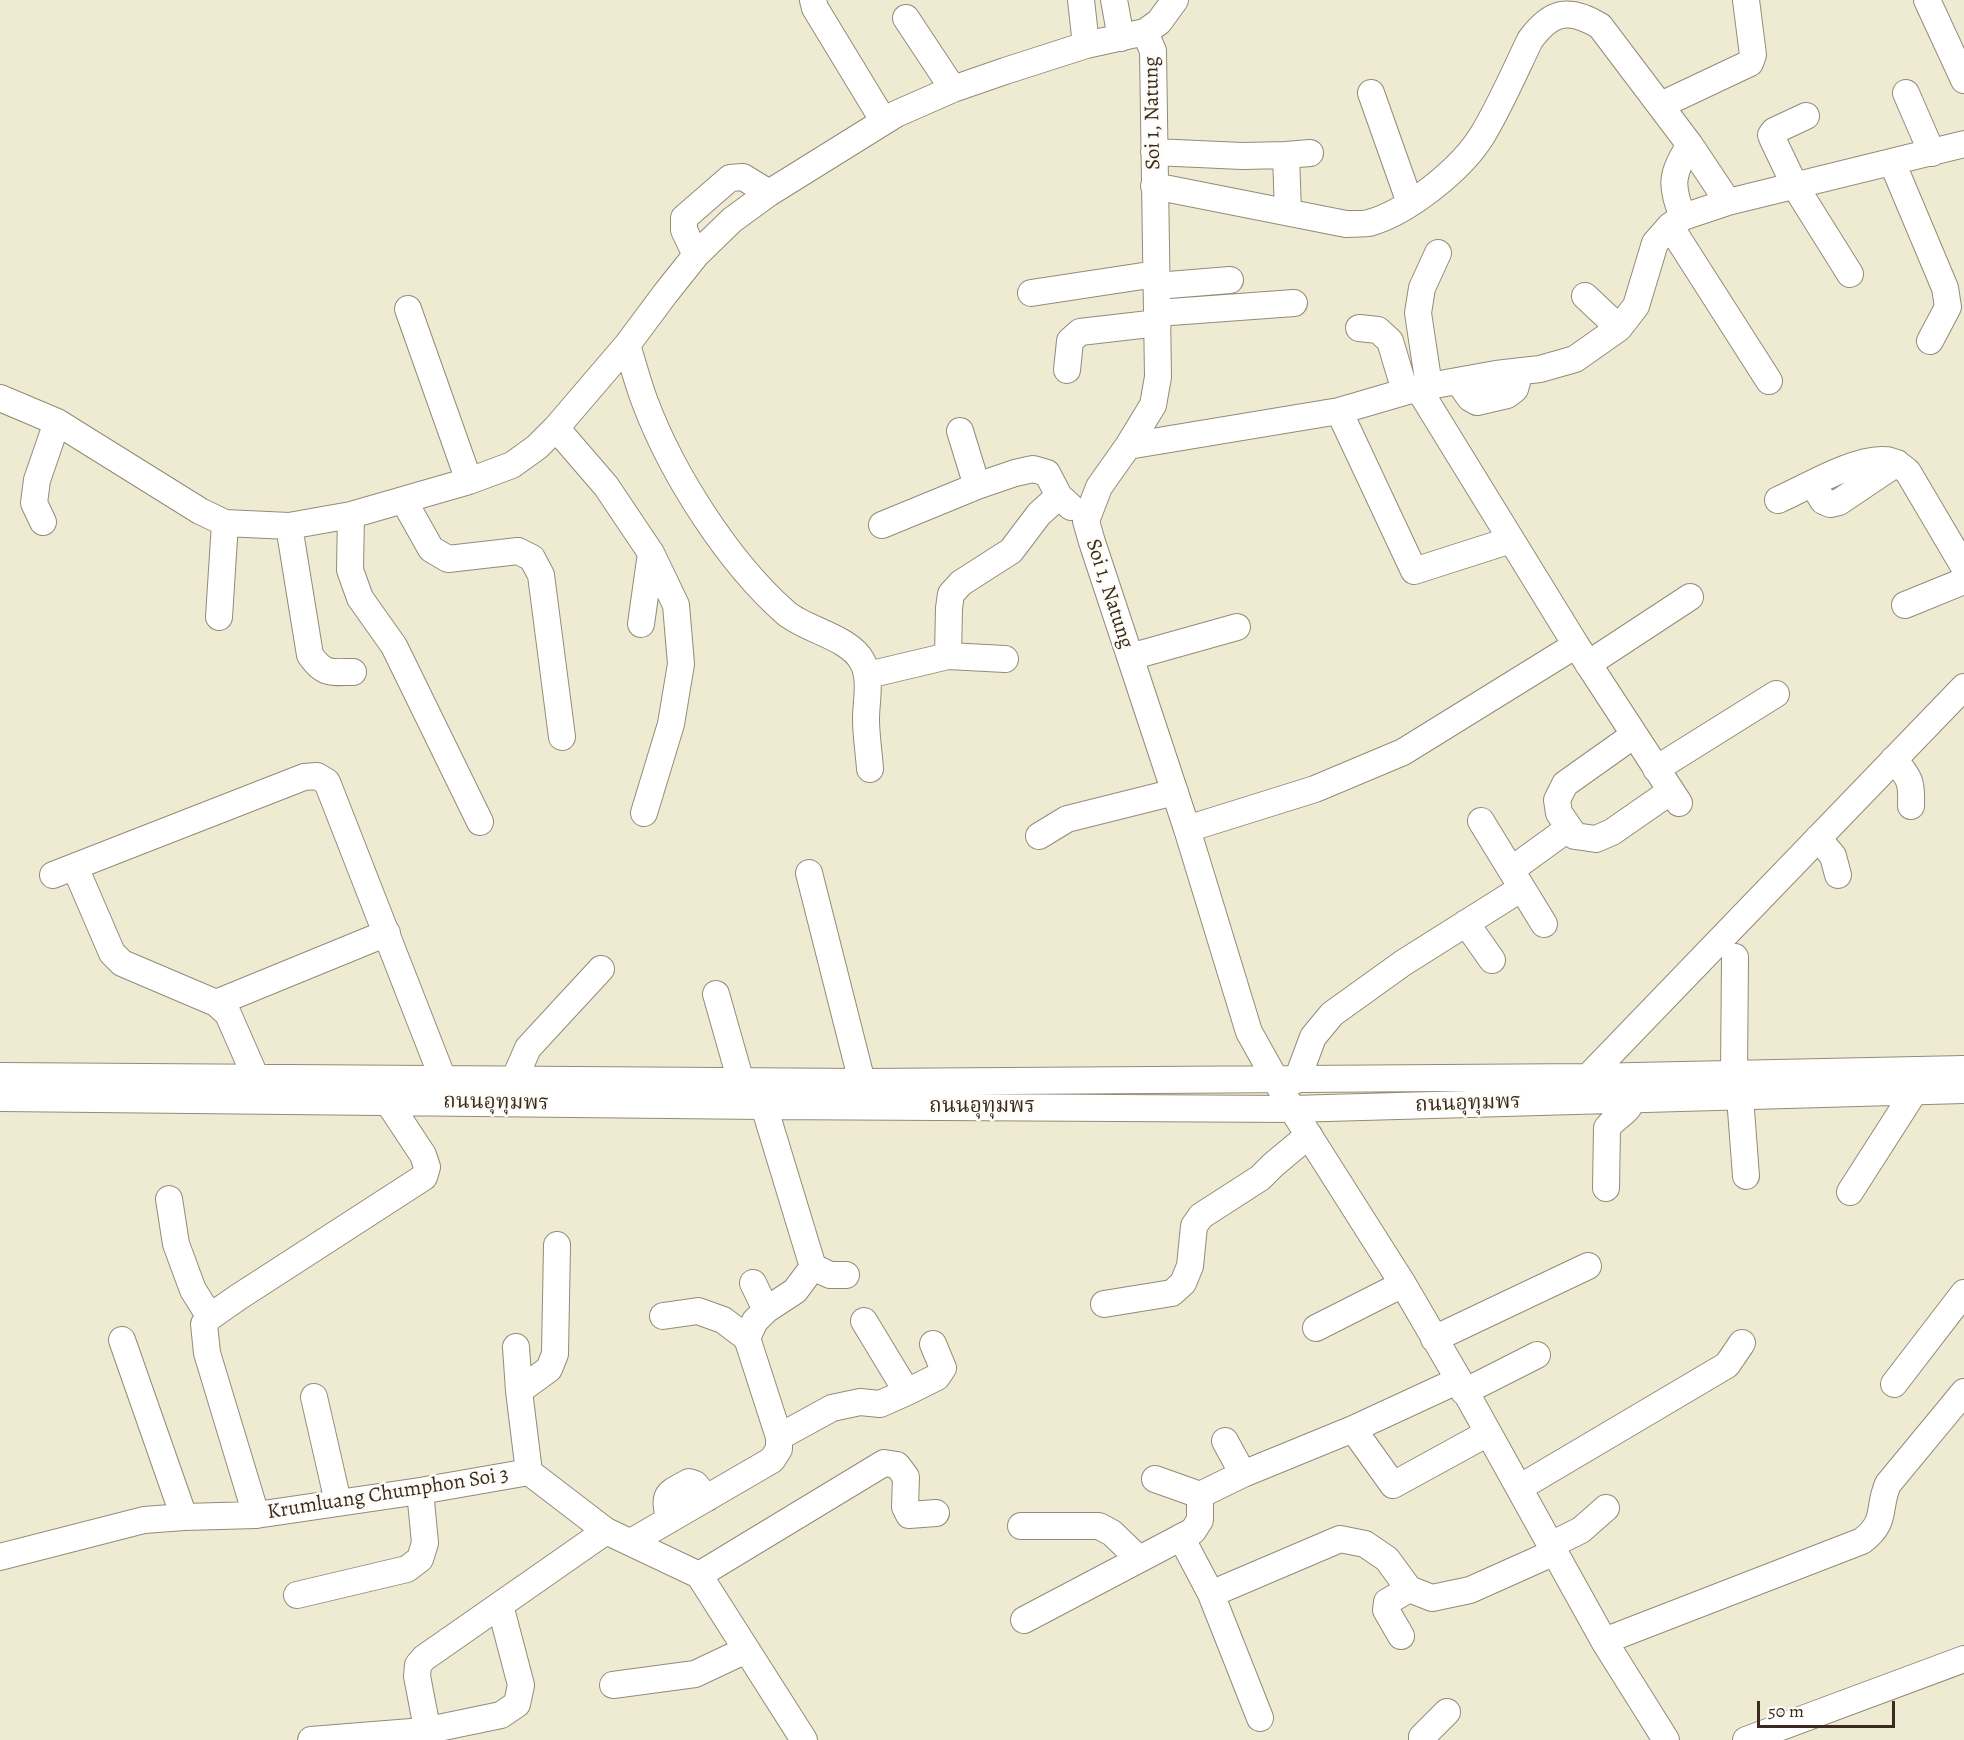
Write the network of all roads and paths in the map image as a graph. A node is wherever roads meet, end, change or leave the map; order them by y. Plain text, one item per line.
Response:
1 (813, 0) edge
2 (1081, 0) edge
3 (1114, 0) edge
4 (1175, 0) edge
5 (1746, 0) edge
6 (1928, 0) edge
7 (906, 18) dead end
8 (1133, 35) junction
9 (1086, 45) junction
10 (1964, 80) edge
11 (953, 89) junction
12 (1371, 93) dead end
13 (1906, 93) dead end
14 (1661, 105) junction
15 (1806, 116) dead end
16 (883, 120) junction
17 (1690, 145) junction
18 (1963, 146) edge
19 (1154, 152) junction
20 (1932, 153) junction
21 (1892, 162) junction
22 (1154, 186) junction
23 (1795, 186) junction
24 (769, 193) junction
25 (1728, 202) junction
26 (1410, 203) junction
27 (1288, 212) junction
28 (1676, 221) junction
29 (1438, 253) dead end
30 (696, 255) junction
31 (1850, 273) dead end
32 (1156, 280) junction
33 (1230, 280) dead end
34 (1031, 293) dead end
35 (1585, 296) dead end
36 (1294, 303) dead end
37 (408, 309) dead end
38 (1157, 318) junction
39 (1359, 328) dead end
40 (1619, 328) junction
41 (1930, 341) dead end
42 (627, 345) junction
43 (1068, 370) dead end
44 (1769, 381) dead end
45 (1417, 388) junction
46 (0, 398) edge
47 (1339, 411) junction
48 (57, 422) junction
49 (556, 428) junction
50 (960, 431) dead end
51 (1128, 446) junction
52 (469, 481) junction
53 (977, 486) junction
54 (1059, 496) junction
55 (1778, 500) dead end
56 (404, 501) junction
57 (351, 515) junction
58 (1086, 521) junction
59 (42, 522) dead end
60 (225, 523) junction
61 (289, 525) junction
62 (882, 525) dead end
63 (1510, 540) junction
64 (651, 553) junction
65 (1964, 567) edge
66 (1964, 581) edge
67 (1690, 597) dead end
68 (1905, 605) dead end
69 (219, 617) dead end
70 (641, 624) dead end
71 (1237, 627) dead end
72 (1582, 655) junction
73 (948, 656) junction
74 (1130, 657) junction
75 (1005, 659) dead end
76 (353, 672) dead end
77 (868, 675) junction
78 (1964, 687) edge
79 (1776, 694) dead end
80 (1634, 735) junction
81 (562, 737) dead end
82 (1894, 759) junction
83 (870, 769) dead end
84 (1656, 769) junction
85 (1175, 792) junction
86 (1911, 806) dead end
87 (644, 813) dead end
88 (1481, 821) dead end
89 (480, 822) dead end
90 (1569, 828) junction
91 (1187, 829) junction
92 (1039, 836) dead end
93 (1818, 838) junction
94 (808, 873) dead end
95 (1838, 875) dead end
96 (1516, 879) junction
97 (1466, 923) junction
98 (1544, 924) dead end
99 (387, 933) junction
100 (1735, 957) dead end
101 (1492, 960) dead end
102 (601, 969) dead end
103 (716, 994) dead end
104 (216, 1003) junction
105 (1964, 1070) edge
106 (0, 1076) edge
107 (1588, 1077) junction
108 (256, 1078) junction
109 (443, 1079) junction
110 (514, 1080) junction
111 (1286, 1080) junction
112 (741, 1082) junction
113 (862, 1082) junction
114 (1737, 1085) junction
115 (1964, 1090) edge
116 (1914, 1092) junction
117 (0, 1098) edge
118 (1633, 1100) junction
119 (388, 1102) junction
120 (764, 1106) junction
121 (1292, 1109) junction
122 (1309, 1135) junction
123 (1746, 1176) dead end
124 (1606, 1188) dead end
125 (1850, 1192) dead end
126 (169, 1199) dead end
127 (557, 1245) dead end
128 (1588, 1266) dead end
129 (813, 1267) junction
130 (846, 1275) dead end
131 (753, 1283) dead end
132 (1403, 1284) junction
133 (1964, 1293) edge
134 (1104, 1304) dead end
135 (766, 1310) junction
136 (663, 1316) dead end
137 (210, 1317) junction
138 (864, 1321) dead end
139 (1316, 1328) dead end
140 (747, 1338) junction
141 (1434, 1339) junction
142 (122, 1340) dead end
143 (1742, 1343) dead end
144 (933, 1344) dead end
145 (516, 1347) dead end
146 (1537, 1355) dead end
147 (1894, 1384) dead end
148 (1462, 1386) junction
149 (519, 1391) junction
150 (907, 1392) junction
151 (1964, 1392) edge
152 (314, 1397) dead end
153 (1353, 1429) junction
154 (1488, 1432) junction
155 (779, 1437) junction
156 (1225, 1441) dead end
157 (529, 1472) junction
158 (1243, 1474) junction
159 (1155, 1479) dead end
160 (1519, 1488) junction
161 (420, 1491) junction
162 (1200, 1495) junction
163 (338, 1502) junction
164 (1606, 1508) dead end
165 (936, 1513) dead end
166 (256, 1515) junction
167 (184, 1517) junction
168 (1021, 1526) dead end
169 (606, 1531) junction
170 (1181, 1537) junction
171 (631, 1542) junction
172 (1553, 1549) junction
173 (0, 1557) edge
174 (1138, 1558) junction
175 (699, 1575) junction
176 (1409, 1589) junction
177 (1211, 1594) junction
178 (297, 1595) dead end
179 (500, 1605) junction
180 (1024, 1620) dead end
181 (1401, 1636) dead end
182 (1604, 1641) junction
183 (746, 1650) junction
184 (1964, 1659) edge
185 (613, 1685) dead end
186 (1446, 1712) dead end
187 (1260, 1718) dead end
188 (437, 1735) edge
189 (311, 1740) edge
190 (804, 1740) edge
191 (1422, 1740) edge
192 (1666, 1740) edge
193 (1746, 1740) edge

1 - 16 street
2 - 9 street
3 - 8 street, Soi 1, Natung
4 - 8 street
5 - 14 street
6 - 10 street
7 - 11 street
8 - 9 street
8 - 19 street, Soi 1, Natung
9 - 11 street
11 - 16 street
12 - 26 street
13 - 20 street
14 - 17 street
14 - 26 street
15 - 23 street
16 - 24 street
17 - 25 street
17 - 28 street
18 - 20 street
19 - 22 street, Soi 1, Natung
19 - 27 street
20 - 21 street
21 - 23 street
21 - 41 street
22 - 27 street
22 - 32 street, Soi 1, Natung
23 - 25 street
23 - 31 street
24 - 30 street
24 - 30 street
25 - 28 street
26 - 27 street
28 - 40 street
28 - 44 street
29 - 45 street
30 - 42 street
32 - 33 street
32 - 34 street
32 - 38 street, Soi 1, Natung
35 - 40 street
36 - 38 street
37 - 52 street
38 - 43 street
38 - 51 street, Soi 1, Natung
39 - 45 street
40 - 45 street
42 - 49 street
42 - 77 street
45 - 47 street
45 - 63 street
46 - 48 street
47 - 51 street
47 - 63 street
48 - 59 street
48 - 60 street
49 - 52 street
49 - 64 street
50 - 53 street
51 - 58 street, Soi 1, Natung
52 - 56 street
53 - 54 street
53 - 62 street
54 - 58 street
54 - 73 street
55 - 65 street
56 - 57 street
56 - 81 street
57 - 61 street
57 - 89 street
58 - 74 street, Soi 1, Natung
60 - 61 street
60 - 69 street
61 - 76 street
63 - 72 street
64 - 70 street
64 - 87 street
66 - 68 street
67 - 72 street
71 - 74 street
72 - 80 street
72 - 91 street
73 - 75 street
73 - 77 street
74 - 85 street, Soi 1, Natung
77 - 83 street
78 - 82 street
79 - 84 street
80 - 84 street
80 - 90 street
82 - 86 street
82 - 93 street
84 - 90 street
85 - 91 street, Soi 1, Natung
85 - 92 street
88 - 96 street
90 - 96 street
91 - 111 street, Soi 1, Natung
93 - 95 street
93 - 107 street
94 - 113 street
96 - 97 street
96 - 98 street
97 - 101 street
97 - 111 street
99 - 104 street
99 - 104 street
99 - 109 street
100 - 114 street
102 - 110 street
103 - 112 street
104 - 108 street
105 - 114 street, ถนนอุทุมพร
106 - 108 street, ถนนอุทุมพร
107 - 111 street, ถนนอุทุมพร
107 - 114 street, ถนนอุทุมพร
108 - 109 street, ถนนอุทุมพร
109 - 110 street, ถนนอุทุมพร
110 - 112 street, ถนนอุทุมพร
111 - 113 street, ถนนอุทุมพร
111 - 121 street, Soi 1, Natung
112 - 113 street, ถนนอุทุมพร
114 - 116 street, ถนนอุทุมพร
114 - 118 street, ถนนอุทุมพร
114 - 123 street
115 - 116 street, ถนนอุทุมพร
116 - 125 street
117 - 119 street, ถนนอุทุมพร
118 - 121 street, ถนนอุทุมพร
118 - 124 street
119 - 120 street, ถนนอุทุมพร
119 - 137 street
120 - 121 street, ถนนอุทุมพร
120 - 129 street
121 - 122 street, Soi 1, Natung
122 - 132 street, Soi 1, Natung
122 - 134 street
126 - 137 street
127 - 149 street
128 - 141 street
129 - 130 street
129 - 135 street
131 - 135 street
132 - 139 street
132 - 141 street, Soi 1, Natung
133 - 147 street
135 - 140 street
136 - 140 street
137 - 166 street
138 - 150 street
140 - 155 street
141 - 148 street, Soi 1, Natung
142 - 167 street
143 - 160 street
144 - 150 street
145 - 149 street
146 - 148 street
148 - 153 street
148 - 154 street, Soi 1, Natung
149 - 157 street
150 - 155 street
151 - 182 street
152 - 163 street
153 - 154 street
153 - 158 street
154 - 160 street, Soi 1, Natung
155 - 171 street
156 - 158 street
157 - 161 street, Krumluang Chumphon Soi 3
157 - 169 street, Krumluang Chumphon Soi 3
158 - 162 street
159 - 162 street
160 - 172 street, Soi 1, Natung
161 - 163 street, Krumluang Chumphon Soi 3
161 - 178 street
162 - 170 street
163 - 166 street, Krumluang Chumphon Soi 3
164 - 172 street
165 - 175 street
166 - 167 street, Krumluang Chumphon Soi 3
167 - 173 street, Krumluang Chumphon Soi 3
168 - 174 street
169 - 171 street, Krumluang Chumphon Soi 3
169 - 179 street
170 - 174 street
170 - 177 street
171 - 175 street, Krumluang Chumphon Soi 3
172 - 176 street
172 - 182 street, Soi 1, Natung
174 - 180 street
175 - 183 street
176 - 177 street
176 - 181 street
177 - 187 street
179 - 188 street
179 - 188 street
182 - 192 street, Soi 1, Natung
183 - 185 street
183 - 190 street
184 - 193 street
186 - 191 street
188 - 189 street

